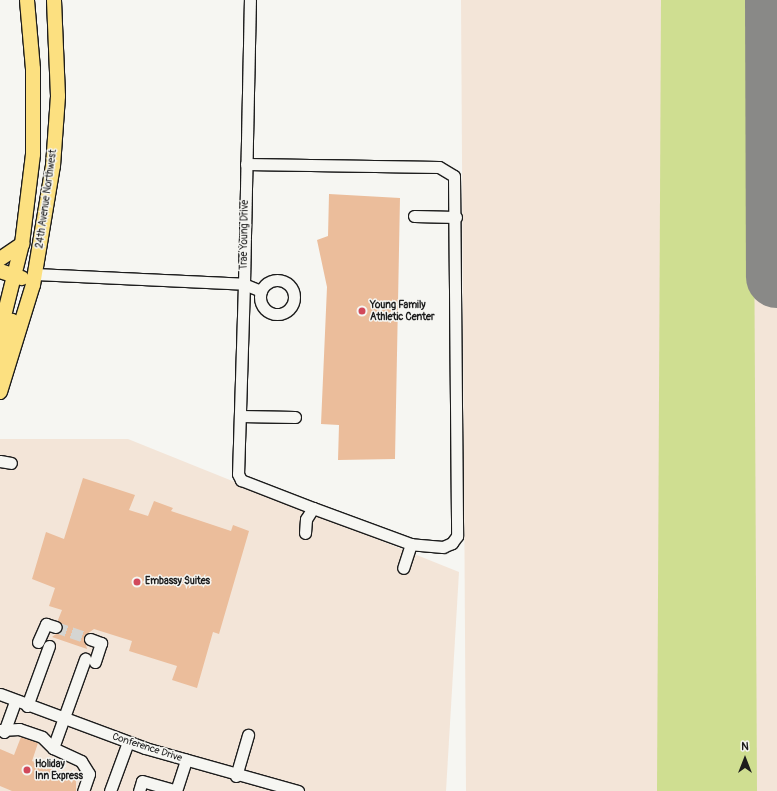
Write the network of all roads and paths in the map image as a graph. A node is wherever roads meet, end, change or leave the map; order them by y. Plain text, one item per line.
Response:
1 (27, 0) edge
2 (54, 0) edge
3 (250, 0) edge
4 (34, 120) junction
5 (246, 164) junction
6 (414, 216) dead end
7 (456, 217) junction
8 (22, 244) junction
9 (0, 259) edge
10 (0, 272) edge
11 (16, 273) junction
12 (35, 274) junction
13 (244, 284) junction
14 (261, 291) dead end
15 (0, 292) edge
16 (6, 312) junction
17 (0, 332) edge
18 (0, 363) edge
19 (0, 392) edge
20 (240, 416) junction
21 (294, 417) dead end
22 (313, 508) junction
23 (305, 533) dead end
24 (411, 544) junction
25 (403, 568) dead end
26 (56, 627) tunnel mouth
27 (90, 639) tunnel mouth
28 (38, 642) dead end
29 (49, 646) dead end
30 (0, 694) edge
31 (15, 701) junction
32 (27, 706) junction
33 (64, 720) junction
34 (2, 731) edge
35 (248, 735) dead end
36 (128, 742) junction
37 (53, 748) junction
38 (186, 760) junction
39 (236, 776) junction
40 (83, 791) edge
41 (110, 791) edge
42 (138, 791) edge
43 (177, 791) edge
44 (298, 791) edge

1 - 4 main road, 24th Avenue Northwest
2 - 12 main road, 24th Avenue Northwest
3 - 5 street, Trae Young Drive
4 - 8 main road, 24th Avenue Northwest
4 - 12 main road
5 - 7 street
5 - 13 street, Trae Young Drive
6 - 7 street
7 - 24 street
8 - 9 main road
8 - 11 main road, 24th Avenue Northwest
10 - 11 main road
11 - 16 main road, 24th Avenue Northwest
11 - 18 main road
12 - 13 street, Trae Young Drive
12 - 19 main road, 24th Avenue Northwest
13 - 14 street
13 - 20 street
15 - 16 main road
16 - 17 main road, 24th Avenue Northwest
20 - 21 street
20 - 22 street
22 - 23 street
22 - 24 street
24 - 25 street
26 - 28 street
27 - 33 street
29 - 32 street
30 - 31 street, Conference Drive
31 - 32 street, Conference Drive
31 - 34 street
32 - 33 street, Conference Drive
33 - 36 street, Conference Drive
33 - 37 street
34 - 37 street
35 - 39 street
36 - 38 street, Conference Drive
36 - 41 street
37 - 40 street
38 - 39 street, Conference Drive
38 - 43 street
39 - 44 street, Conference Drive
42 - 43 street

